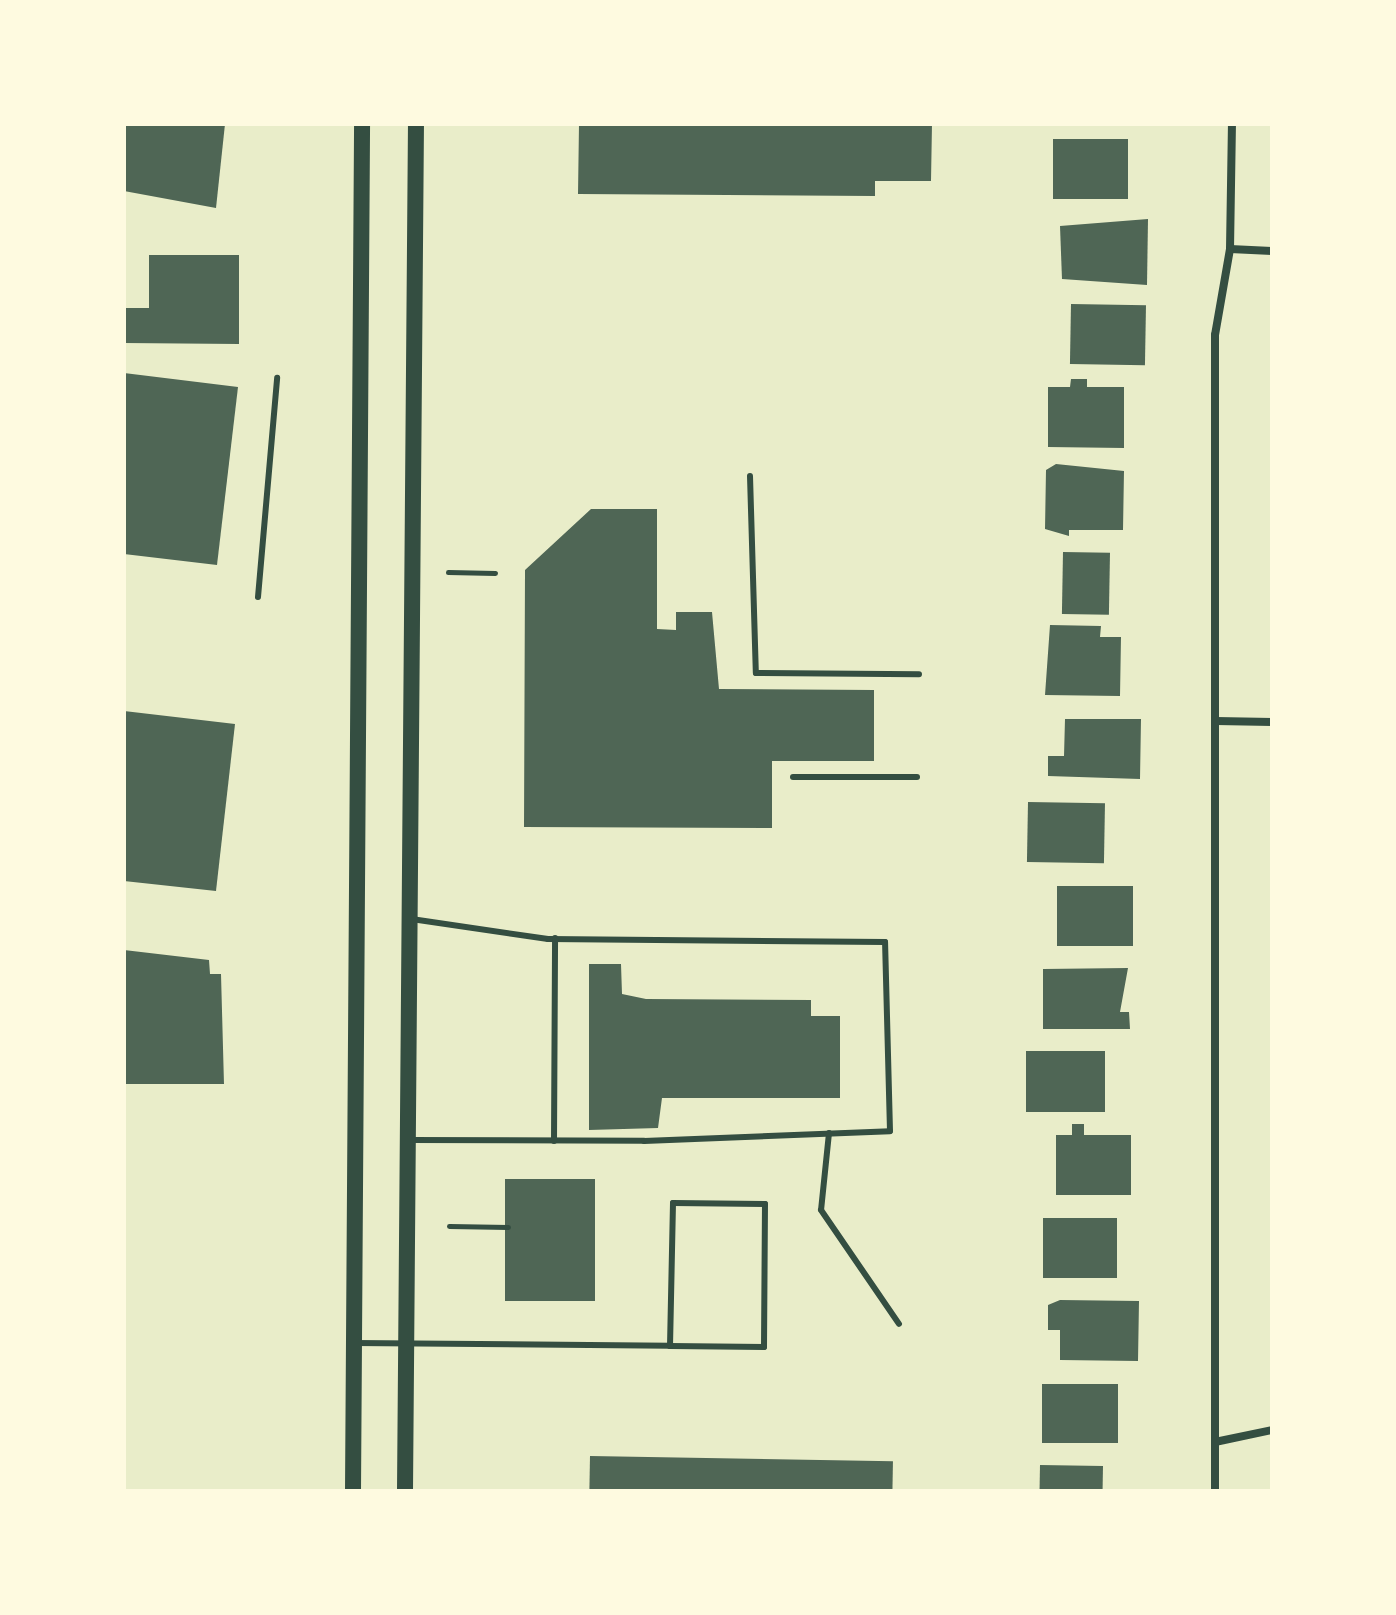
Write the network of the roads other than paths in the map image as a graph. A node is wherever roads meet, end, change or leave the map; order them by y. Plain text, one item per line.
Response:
1 (362, 124) edge
2 (416, 124) edge
3 (1232, 124) edge
4 (1230, 249) junction
5 (1272, 251) edge
6 (277, 378) dead end
7 (750, 476) dead end
8 (258, 597) dead end
9 (919, 674) dead end
10 (1216, 721) junction
11 (1272, 722) edge
12 (793, 777) dead end
13 (917, 777) dead end
14 (408, 919) junction
15 (555, 938) junction
16 (829, 1133) junction
17 (406, 1140) junction
18 (554, 1141) junction
19 (899, 1324) dead end
20 (354, 1343) junction
21 (406, 1343) junction
22 (670, 1346) junction
23 (1272, 1430) edge
24 (1215, 1442) junction
25 (353, 1491) edge
26 (405, 1491) edge
27 (1215, 1491) edge

1 - 20 main road
2 - 14 main road
3 - 4 street
4 - 5 street
4 - 10 street
6 - 8 lane
7 - 9 lane
10 - 11 street
10 - 24 street
12 - 13 lane
14 - 15 lane
14 - 17 main road
15 - 16 lane
15 - 18 lane
16 - 18 lane
16 - 19 lane
17 - 18 lane
17 - 21 main road
20 - 21 lane
20 - 25 main road
21 - 22 lane
21 - 26 main road
22 - 22 lane
23 - 24 street
24 - 27 street

